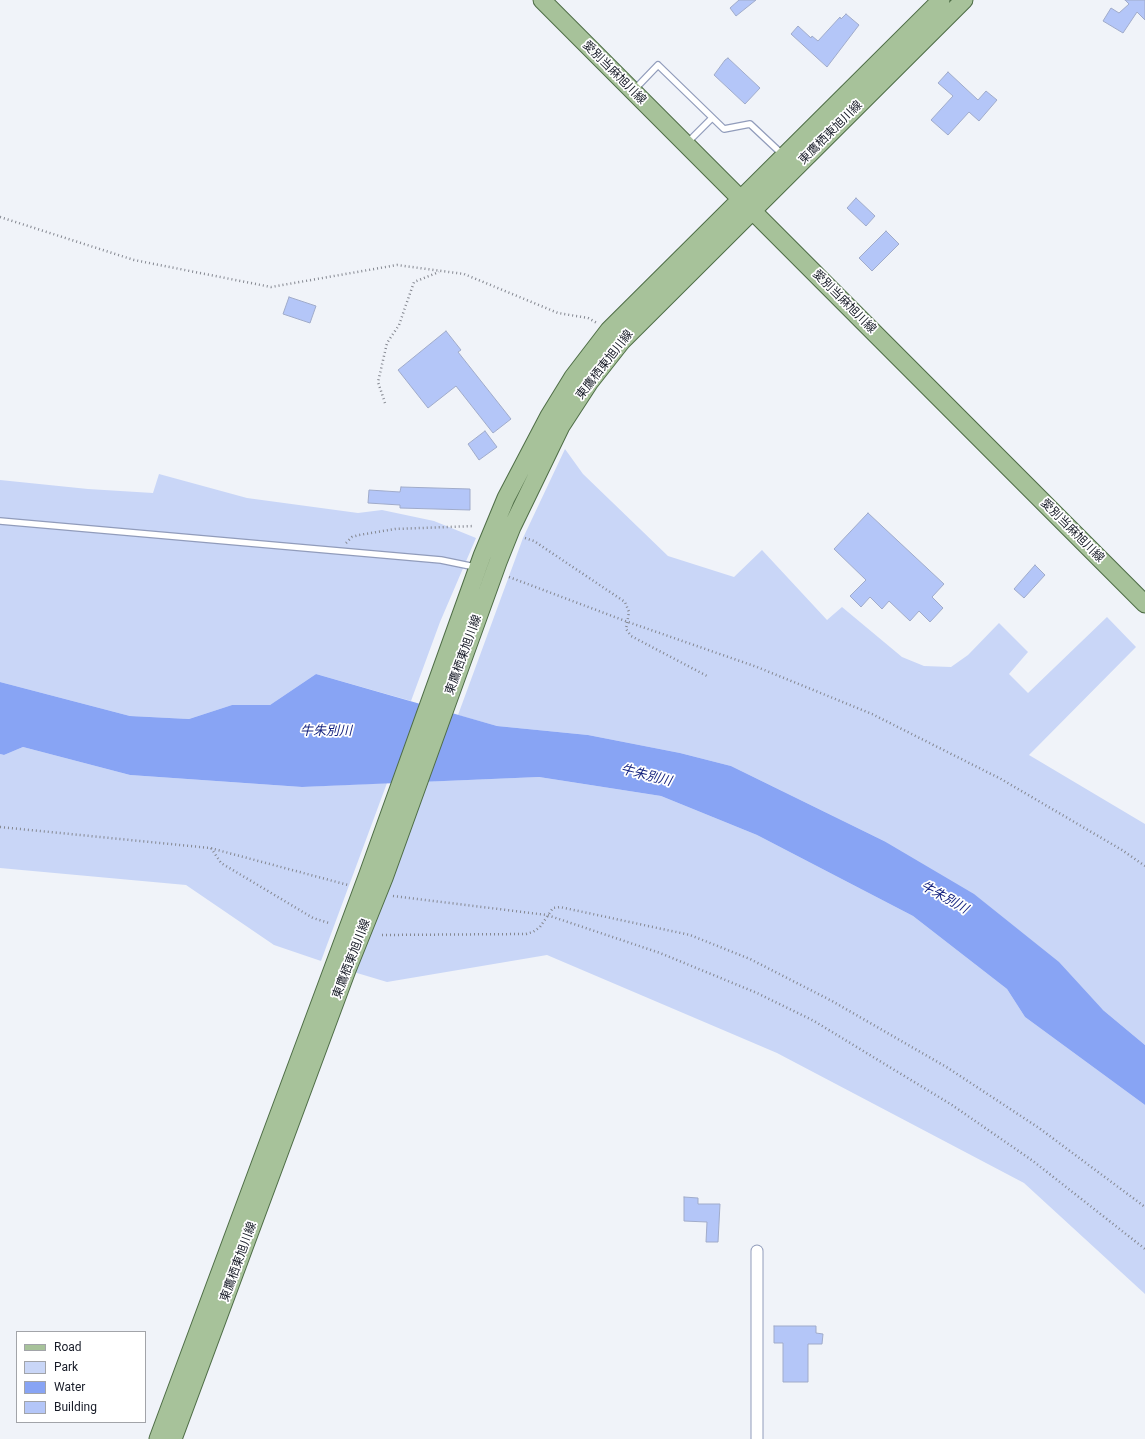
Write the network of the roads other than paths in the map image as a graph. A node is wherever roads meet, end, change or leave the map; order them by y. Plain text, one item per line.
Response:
1 (542, 0) edge
2 (941, 0) edge
3 (964, 0) edge
4 (633, 92) junction
5 (712, 118) junction
6 (686, 144) junction
7 (784, 156) junction
8 (747, 205) junction
9 (0, 521) edge
10 (477, 568) junction
11 (1145, 604) edge
12 (373, 884) junction
13 (757, 1251) dead end
14 (158, 1439) edge
15 (173, 1439) edge
16 (757, 1439) edge

1 - 4 main road, 愛別当麻旭川線
2 - 7 main road, 東鷹栖東旭川線
3 - 8 main road, 東鷹栖東旭川線
4 - 5 lane
4 - 6 main road, 愛別当麻旭川線
5 - 6 lane
5 - 7 lane
6 - 8 main road, 愛別当麻旭川線
7 - 8 main road, 東鷹栖東旭川線
8 - 10 main road, 東鷹栖東旭川線
8 - 11 main road, 愛別当麻旭川線
8 - 12 main road, 東鷹栖東旭川線
9 - 10 lane
10 - 12 main road, 東鷹栖東旭川線
12 - 14 main road, 東鷹栖東旭川線
12 - 15 main road, 東鷹栖東旭川線
13 - 16 street

